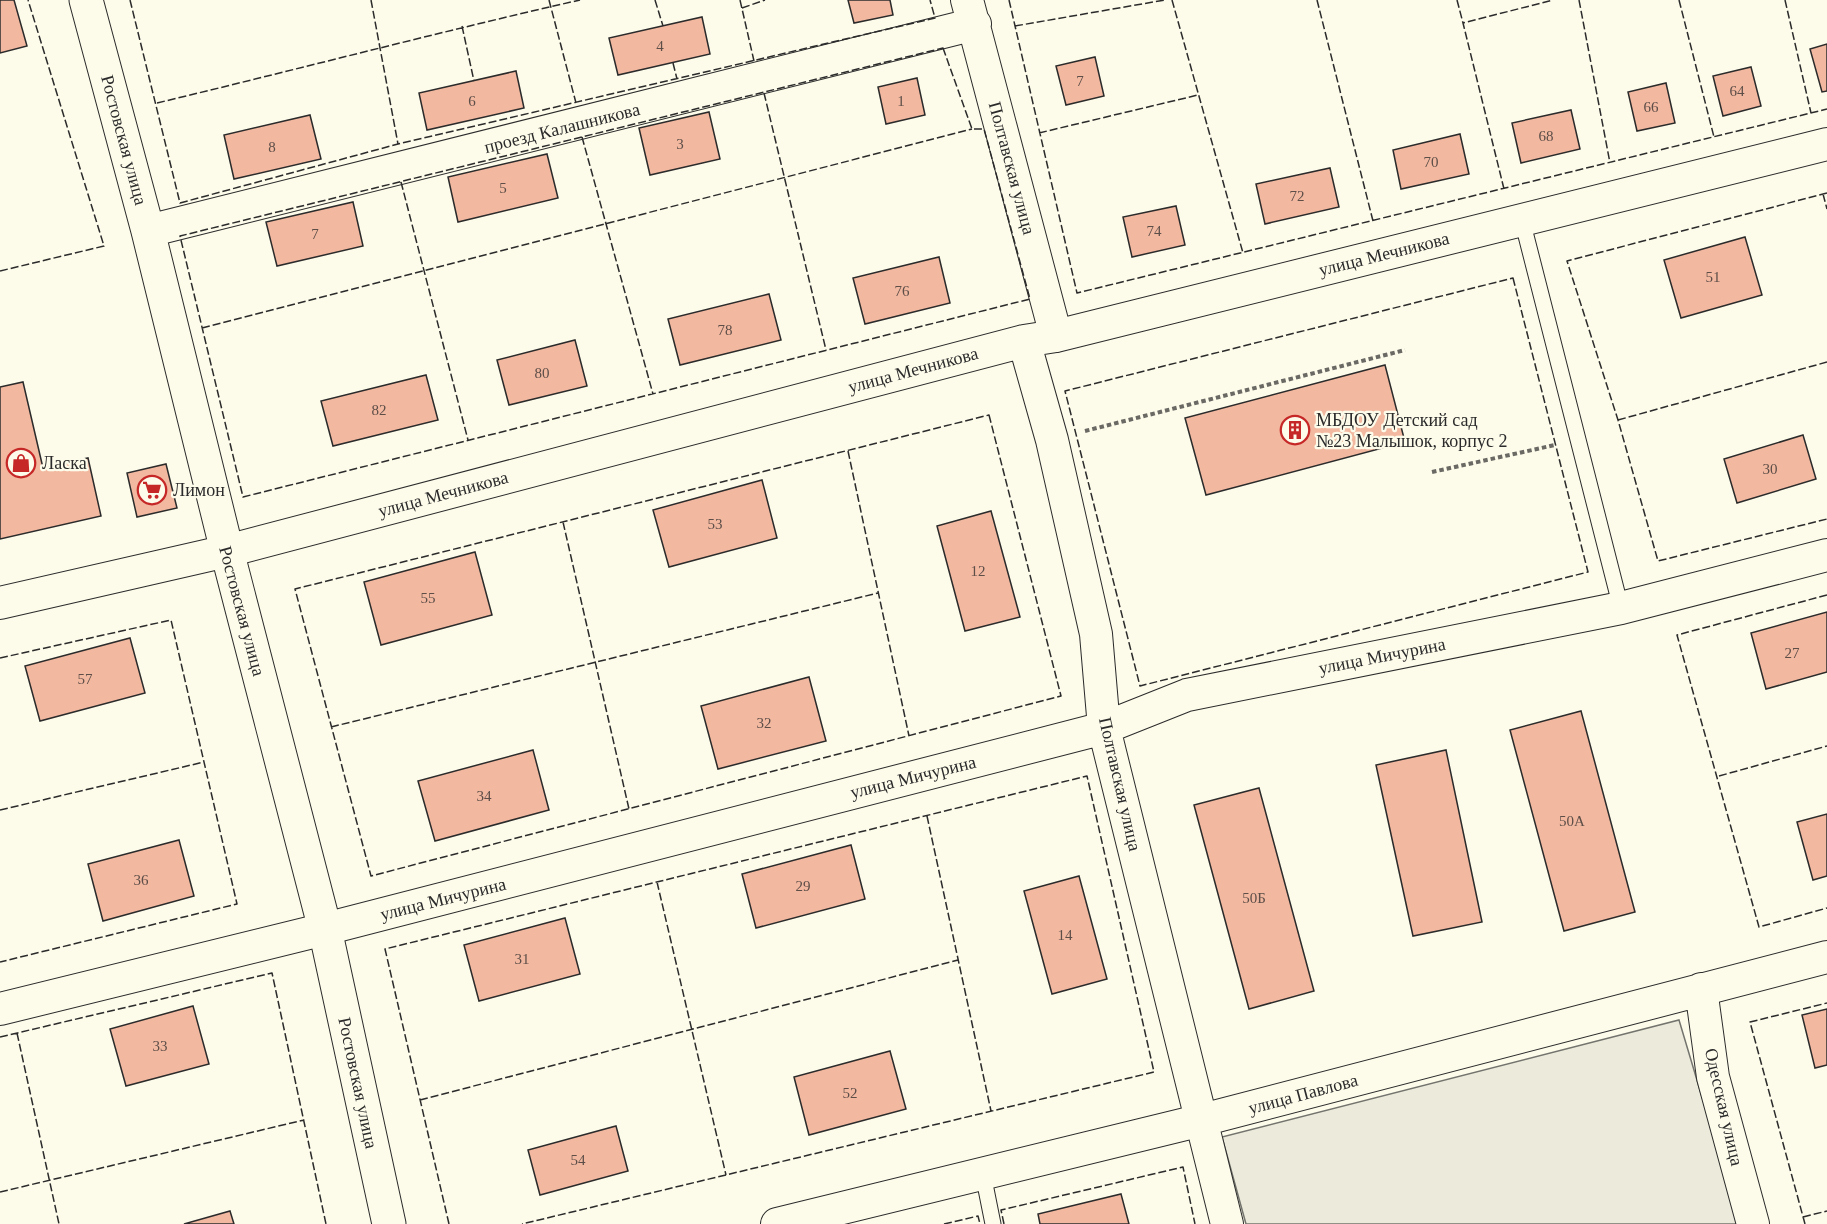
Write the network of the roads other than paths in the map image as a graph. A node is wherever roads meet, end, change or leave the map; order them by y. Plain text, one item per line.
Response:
1 (86, 0) edge
2 (971, 12) edge
3 (1827, 144) edge
4 (1522, 220) junction
5 (148, 231) junction
6 (1056, 336) junction
7 (1024, 341) junction
8 (227, 551) junction
9 (1827, 555) edge
10 (0, 603) edge
11 (1621, 608) junction
12 (1104, 728) junction
13 (325, 929) junction
14 (1827, 957) edge
15 (1701, 989) junction
16 (0, 1009) edge
17 (1202, 1120) junction
18 (982, 1174) junction
19 (389, 1224) edge
20 (777, 1224) edge
21 (993, 1224) edge
22 (1227, 1224) edge
23 (1753, 1224) edge

1 - 5 street, Ростовская улица
2 - 5 street, проезд Калашникова
2 - 6 street, Полтавская улица
3 - 4 street, улица Мечникова
4 - 6 street, улица Мечникова
4 - 11 lane
5 - 8 street, Ростовская улица
6 - 7 street, улица Мечникова
7 - 8 street, улица Мечникова
7 - 12 street, Полтавская улица
8 - 10 street, улица Мечникова
8 - 13 street, Ростовская улица
9 - 11 street, улица Мичурина
11 - 12 street, улица Мичурина
12 - 13 street, улица Мичурина
12 - 17 street, Полтавская улица
13 - 16 street, улица Мичурина
13 - 19 street, Ростовская улица
14 - 15 street, улица Павлова
15 - 17 street, улица Павлова
15 - 23 street, Одесская улица
17 - 18 street, улица Павлова
17 - 22 street, Полтавская улица
18 - 20 street, улица Павлова
18 - 21 lane

